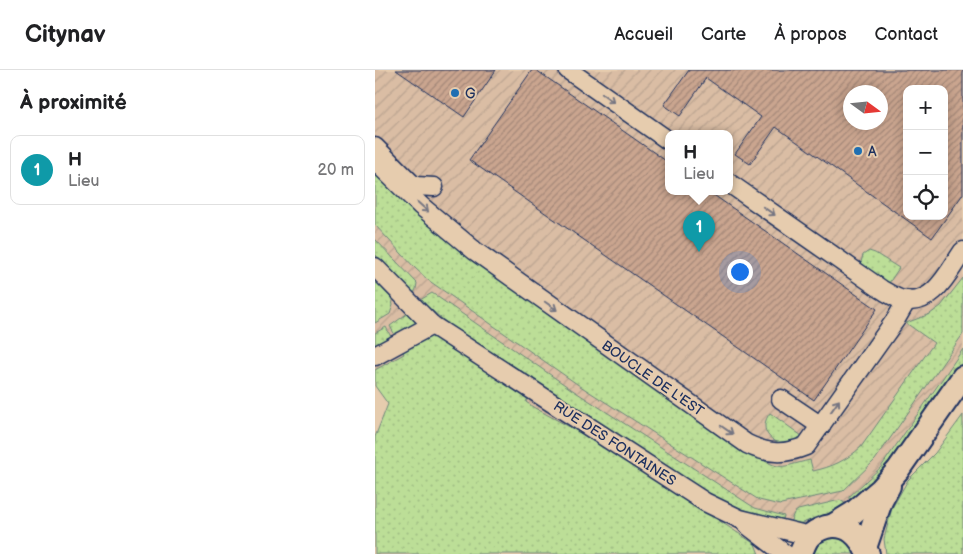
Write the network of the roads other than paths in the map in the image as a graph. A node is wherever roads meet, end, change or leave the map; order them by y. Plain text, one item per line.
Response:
1 (568, 70) edge
2 (665, 138) edge
3 (375, 147) edge
4 (375, 161) edge
5 (733, 186) edge
6 (434, 187) dead end
7 (963, 251) edge
8 (375, 267) edge
9 (907, 300) junction
10 (432, 325) junction
11 (375, 356) edge
12 (963, 377) edge
13 (781, 399) dead end
14 (821, 426) junction
15 (898, 470) junction
16 (740, 520) junction
17 (832, 526) junction
18 (805, 545) edge
19 (867, 551) edge
20 (785, 554) edge

1 -> 2 street
3 - 6 street
4 -> 14 street, BOUCLE DE L'EST
5 -> 9 street
7 - 9 street
8 - 10 street, RUE DES FONTAINES
14 -> 9 street, BOUCLE DE L'EST
10 - 11 street
10 - 16 street, RUE DES FONTAINES
12 - 15 main road
13 - 14 street
15 - 17 main road
15 - 19 main road
16 - 18 street, RUE DES FONTAINES
16 - 20 street
17 - 18 main road
17 - 19 main road

